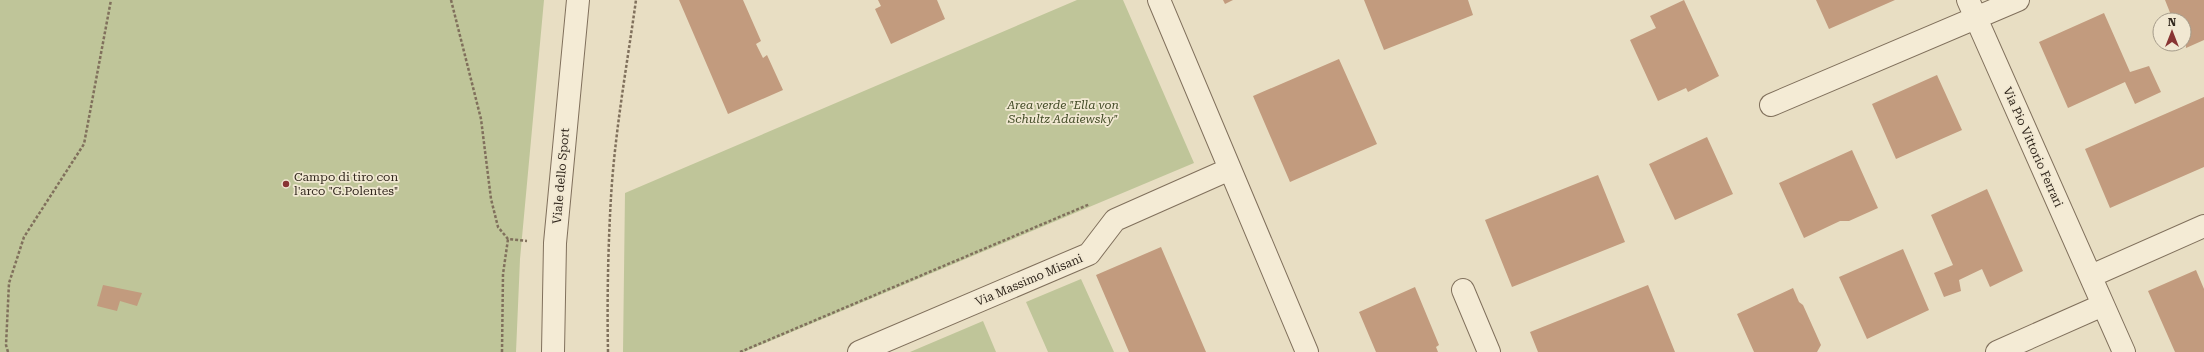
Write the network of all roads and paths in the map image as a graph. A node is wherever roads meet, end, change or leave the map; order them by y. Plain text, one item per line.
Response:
1 (111, 0) edge
2 (451, 0) edge
3 (578, 0) edge
4 (636, 0) edge
5 (1159, 0) edge
6 (2018, 0) edge
7 (1972, 9) edge
8 (1771, 105) dead end
9 (1230, 169) junction
10 (1093, 203) dead end
11 (2204, 226) edge
12 (508, 239) junction
13 (555, 243) junction
14 (2091, 276) junction
15 (1464, 290) dead end
16 (2103, 305) junction
17 (8, 352) edge
18 (502, 352) edge
19 (553, 352) edge
20 (608, 352) edge
21 (740, 352) edge
22 (859, 352) edge
23 (1307, 352) edge
24 (1489, 352) edge
25 (1997, 352) edge
26 (2124, 352) edge

1 - 17 path
2 - 12 path
3 - 13 street, Viale dello Sport
4 - 20 path
5 - 9 street
6 - 7 street
7 - 8 street
7 - 14 street, Via Pio Vittorio Ferrari
9 - 22 street, Via Massimo Misani
9 - 23 street
10 - 21 path
11 - 14 street
12 - 13 path
12 - 18 path
13 - 19 street, Viale dello Sport
14 - 16 street, Via Pio Vittorio Ferrari
15 - 24 street
16 - 25 street
16 - 26 street, Via Pio Vittorio Ferrari

